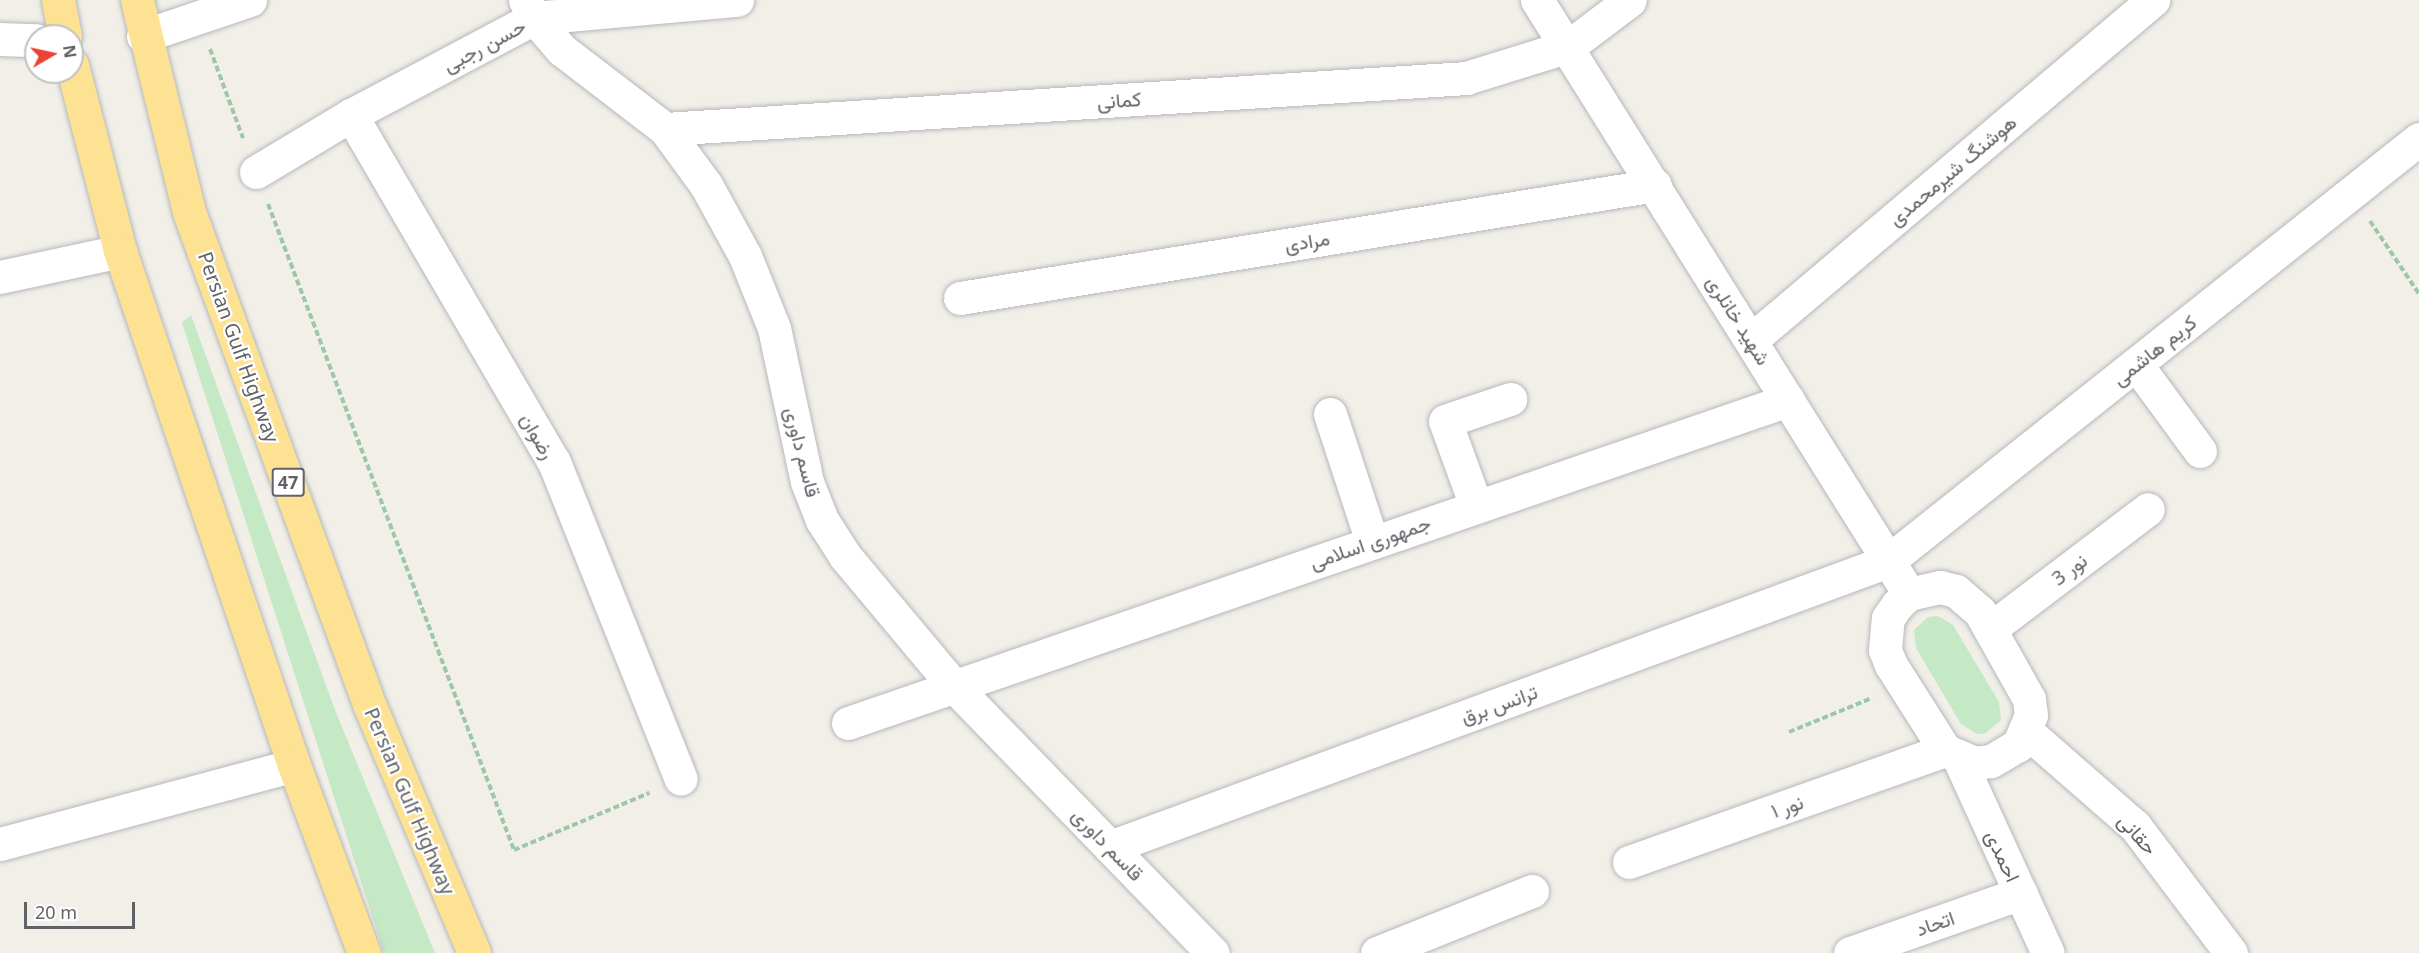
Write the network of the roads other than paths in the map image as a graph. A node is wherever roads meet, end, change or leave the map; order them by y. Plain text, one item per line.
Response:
1 (58, 0) edge
2 (137, 0) edge
3 (250, 0) edge
4 (737, 0) edge
5 (1537, 0) edge
6 (1630, 0) edge
7 (2153, 0) edge
8 (530, 9) edge
9 (63, 24) edge
10 (143, 36) junction
11 (0, 39) edge
12 (24, 40) edge
13 (1569, 46) junction
14 (77, 84) edge
15 (351, 115) junction
16 (665, 129) junction
17 (2419, 139) edge
18 (256, 172) road end
19 (1655, 185) junction
20 (120, 250) junction
21 (0, 277) edge
22 (960, 298) dead end
23 (1751, 340) junction
24 (2136, 364) junction
25 (1510, 399) dead end
26 (1788, 400) junction
27 (1330, 414) dead end
28 (2200, 451) dead end
29 (1476, 506) junction
30 (2148, 509) dead end
31 (1372, 542) junction
32 (1888, 561) junction
33 (1909, 594) junction
34 (1990, 630) junction
35 (953, 685) junction
36 (848, 723) dead end
37 (2026, 731) junction
38 (1952, 754) junction
39 (294, 765) junction
40 (681, 779) road end
41 (0, 844) edge
42 (1110, 847) junction
43 (1629, 862) dead end
44 (1532, 891) dead end
45 (2021, 893) junction
46 (364, 953) edge
47 (474, 953) edge
48 (1214, 953) edge
49 (1377, 953) edge
50 (1850, 953) edge
51 (2048, 953) edge
52 (2231, 953) edge

1 - 9 highway
2 - 10 highway, Persian Gulf Highway / 47
3 - 10 street
4 - 8 street, حسن رجبی
5 - 13 street
6 - 13 street, کمانی
7 - 23 street, هوشنگ شیرمحمدی
8 - 15 street, حسن رجبی
8 - 16 street, قاسم داوری
10 - 47 highway, Persian Gulf Highway / 47
11 - 12 street
13 - 16 street, کمانی
13 - 19 street, شهید خانلری
14 - 20 highway
15 - 18 street, حسن رجبی
15 - 40 street, رضوان
16 - 35 street, قاسم داوری
17 - 24 street, کریم هاشمی
19 - 22 street, مرادی
19 - 23 street, شهید خانلری
20 - 21 street
20 - 39 highway
23 - 26 street, شهید خانلری
24 - 28 street
24 - 32 street, کریم هاشمی
25 - 29 street
26 - 29 street, جمهوری اسلامی
26 - 32 street, شهید خانلری
27 - 31 street
29 - 31 street, جمهوری اسلامی
30 - 34 street, نور 3
31 - 35 street, جمهوری اسلامی
32 - 33 street, شهید خانلری
32 - 42 street, ترانس برق
33 - 34 street
33 - 38 street, احمدی
34 - 37 street
35 - 36 street, جمهوری اسلامی
35 - 42 street, قاسم داوری
37 - 38 street
37 - 52 street, حقانی
38 - 43 street, نور ۱
38 - 45 street, احمدی
39 - 41 street
39 - 46 highway
42 - 48 street, قاسم داوری
44 - 49 street
45 - 50 street, اتحاد
45 - 51 street, احمدی

